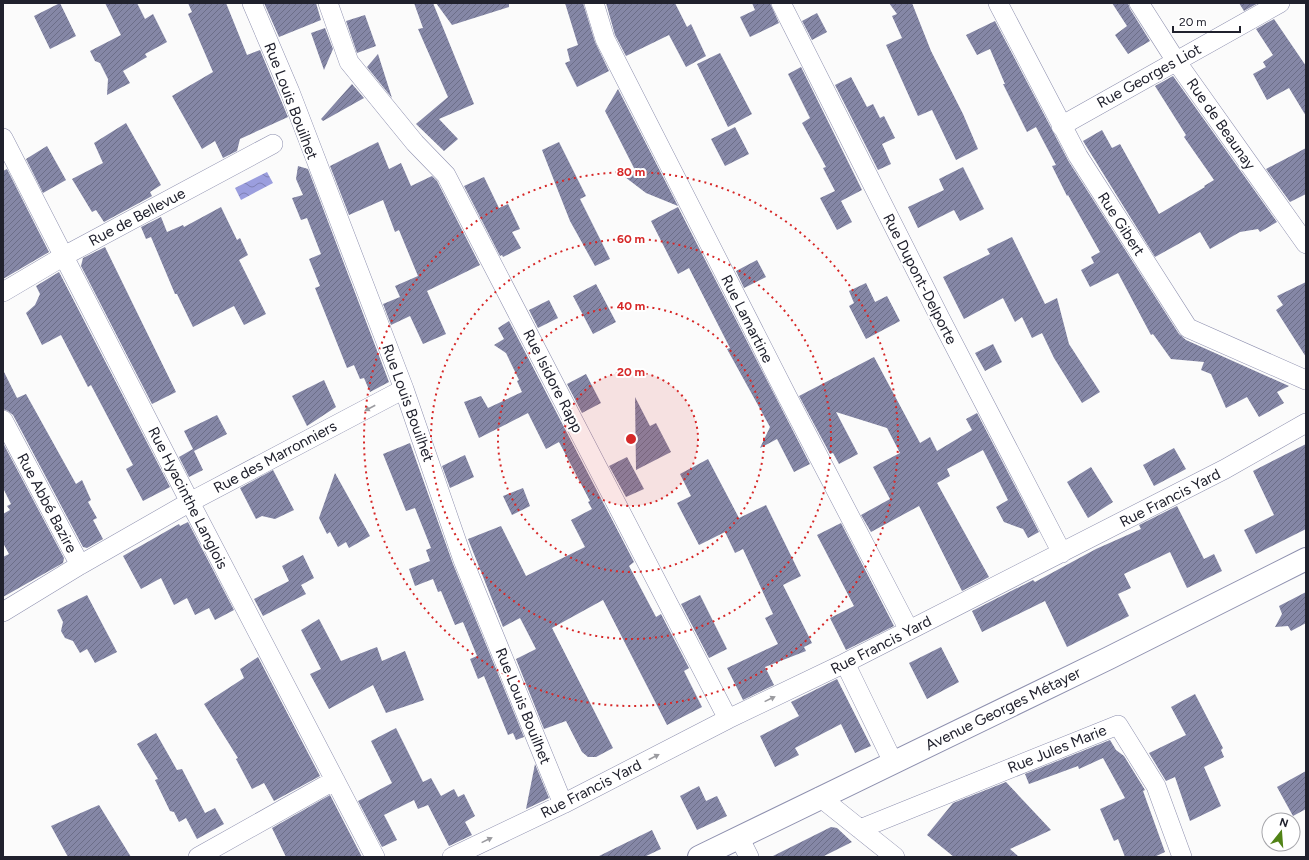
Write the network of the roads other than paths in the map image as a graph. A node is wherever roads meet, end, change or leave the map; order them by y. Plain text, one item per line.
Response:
1 (252, 3) edge
2 (328, 3) edge
3 (594, 3) edge
4 (781, 3) edge
5 (998, 3) edge
6 (1139, 3) edge
7 (1280, 3) edge
8 (1176, 61) junction
9 (1061, 126) junction
10 (3, 138) edge
11 (273, 144) dead end
12 (1306, 244) edge
13 (64, 256) junction
14 (3, 292) edge
15 (1306, 380) edge
16 (404, 389) junction
17 (3, 420) edge
18 (1306, 423) edge
19 (190, 502) junction
20 (1062, 553) junction
21 (1306, 559) edge
22 (80, 565) junction
23 (3, 612) edge
24 (909, 630) junction
25 (845, 663) junction
26 (728, 719) junction
27 (893, 762) junction
28 (335, 780) junction
29 (820, 797) junction
30 (563, 804) junction
31 (860, 829) junction
32 (739, 837) junction
33 (198, 857) edge
34 (375, 857) edge
35 (452, 857) edge
36 (699, 857) edge
37 (749, 857) edge
38 (895, 857) edge
39 (1182, 857) edge

1 - 16 street, Rue Louis Bouilhet
2 - 26 street, Rue Isidore Rapp
3 - 24 street, Rue Lamartine
4 - 20 street, Rue Dupont-Delporte
5 - 9 street, Rue Gibert
6 - 8 street, Rue de Beaunay
7 - 8 street, Rue Georges Liot
8 - 9 street, Rue Georges Liot
8 - 12 street, Rue de Beaunay
9 - 15 street, Rue Gibert
10 - 13 street, Rue Hyacinthe Langlois
11 - 13 street, Rue de Bellevue
13 - 14 street, Rue de Bellevue
13 - 19 street, Rue Hyacinthe Langlois
16 -> 19 street, Rue des Marronniers
16 - 30 street, Rue Louis Bouilhet
17 - 22 street, Rue Abbé Bazire
18 - 20 street, Rue Francis Yard
19 - 22 street, Rue des Marronniers
19 - 28 street, Rue Hyacinthe Langlois
20 - 24 street, Rue Francis Yard
21 - 27 street, Avenue Georges Métayer
22 - 23 street, Rue des Marronniers
24 - 25 street, Rue Francis Yard
26 -> 25 street, Rue Francis Yard
25 - 27 street
30 -> 26 street, Rue Francis Yard
27 - 29 street, Avenue Georges Métayer
28 - 33 street
28 - 34 street, Rue Hyacinthe Langlois
29 - 31 street
29 - 32 street, Avenue Georges Métayer
35 -> 30 street, Rue Francis Yard
31 - 38 street
31 - 39 street, Rue Jules Marie
32 - 36 street, Avenue Georges Métayer
32 - 37 street

